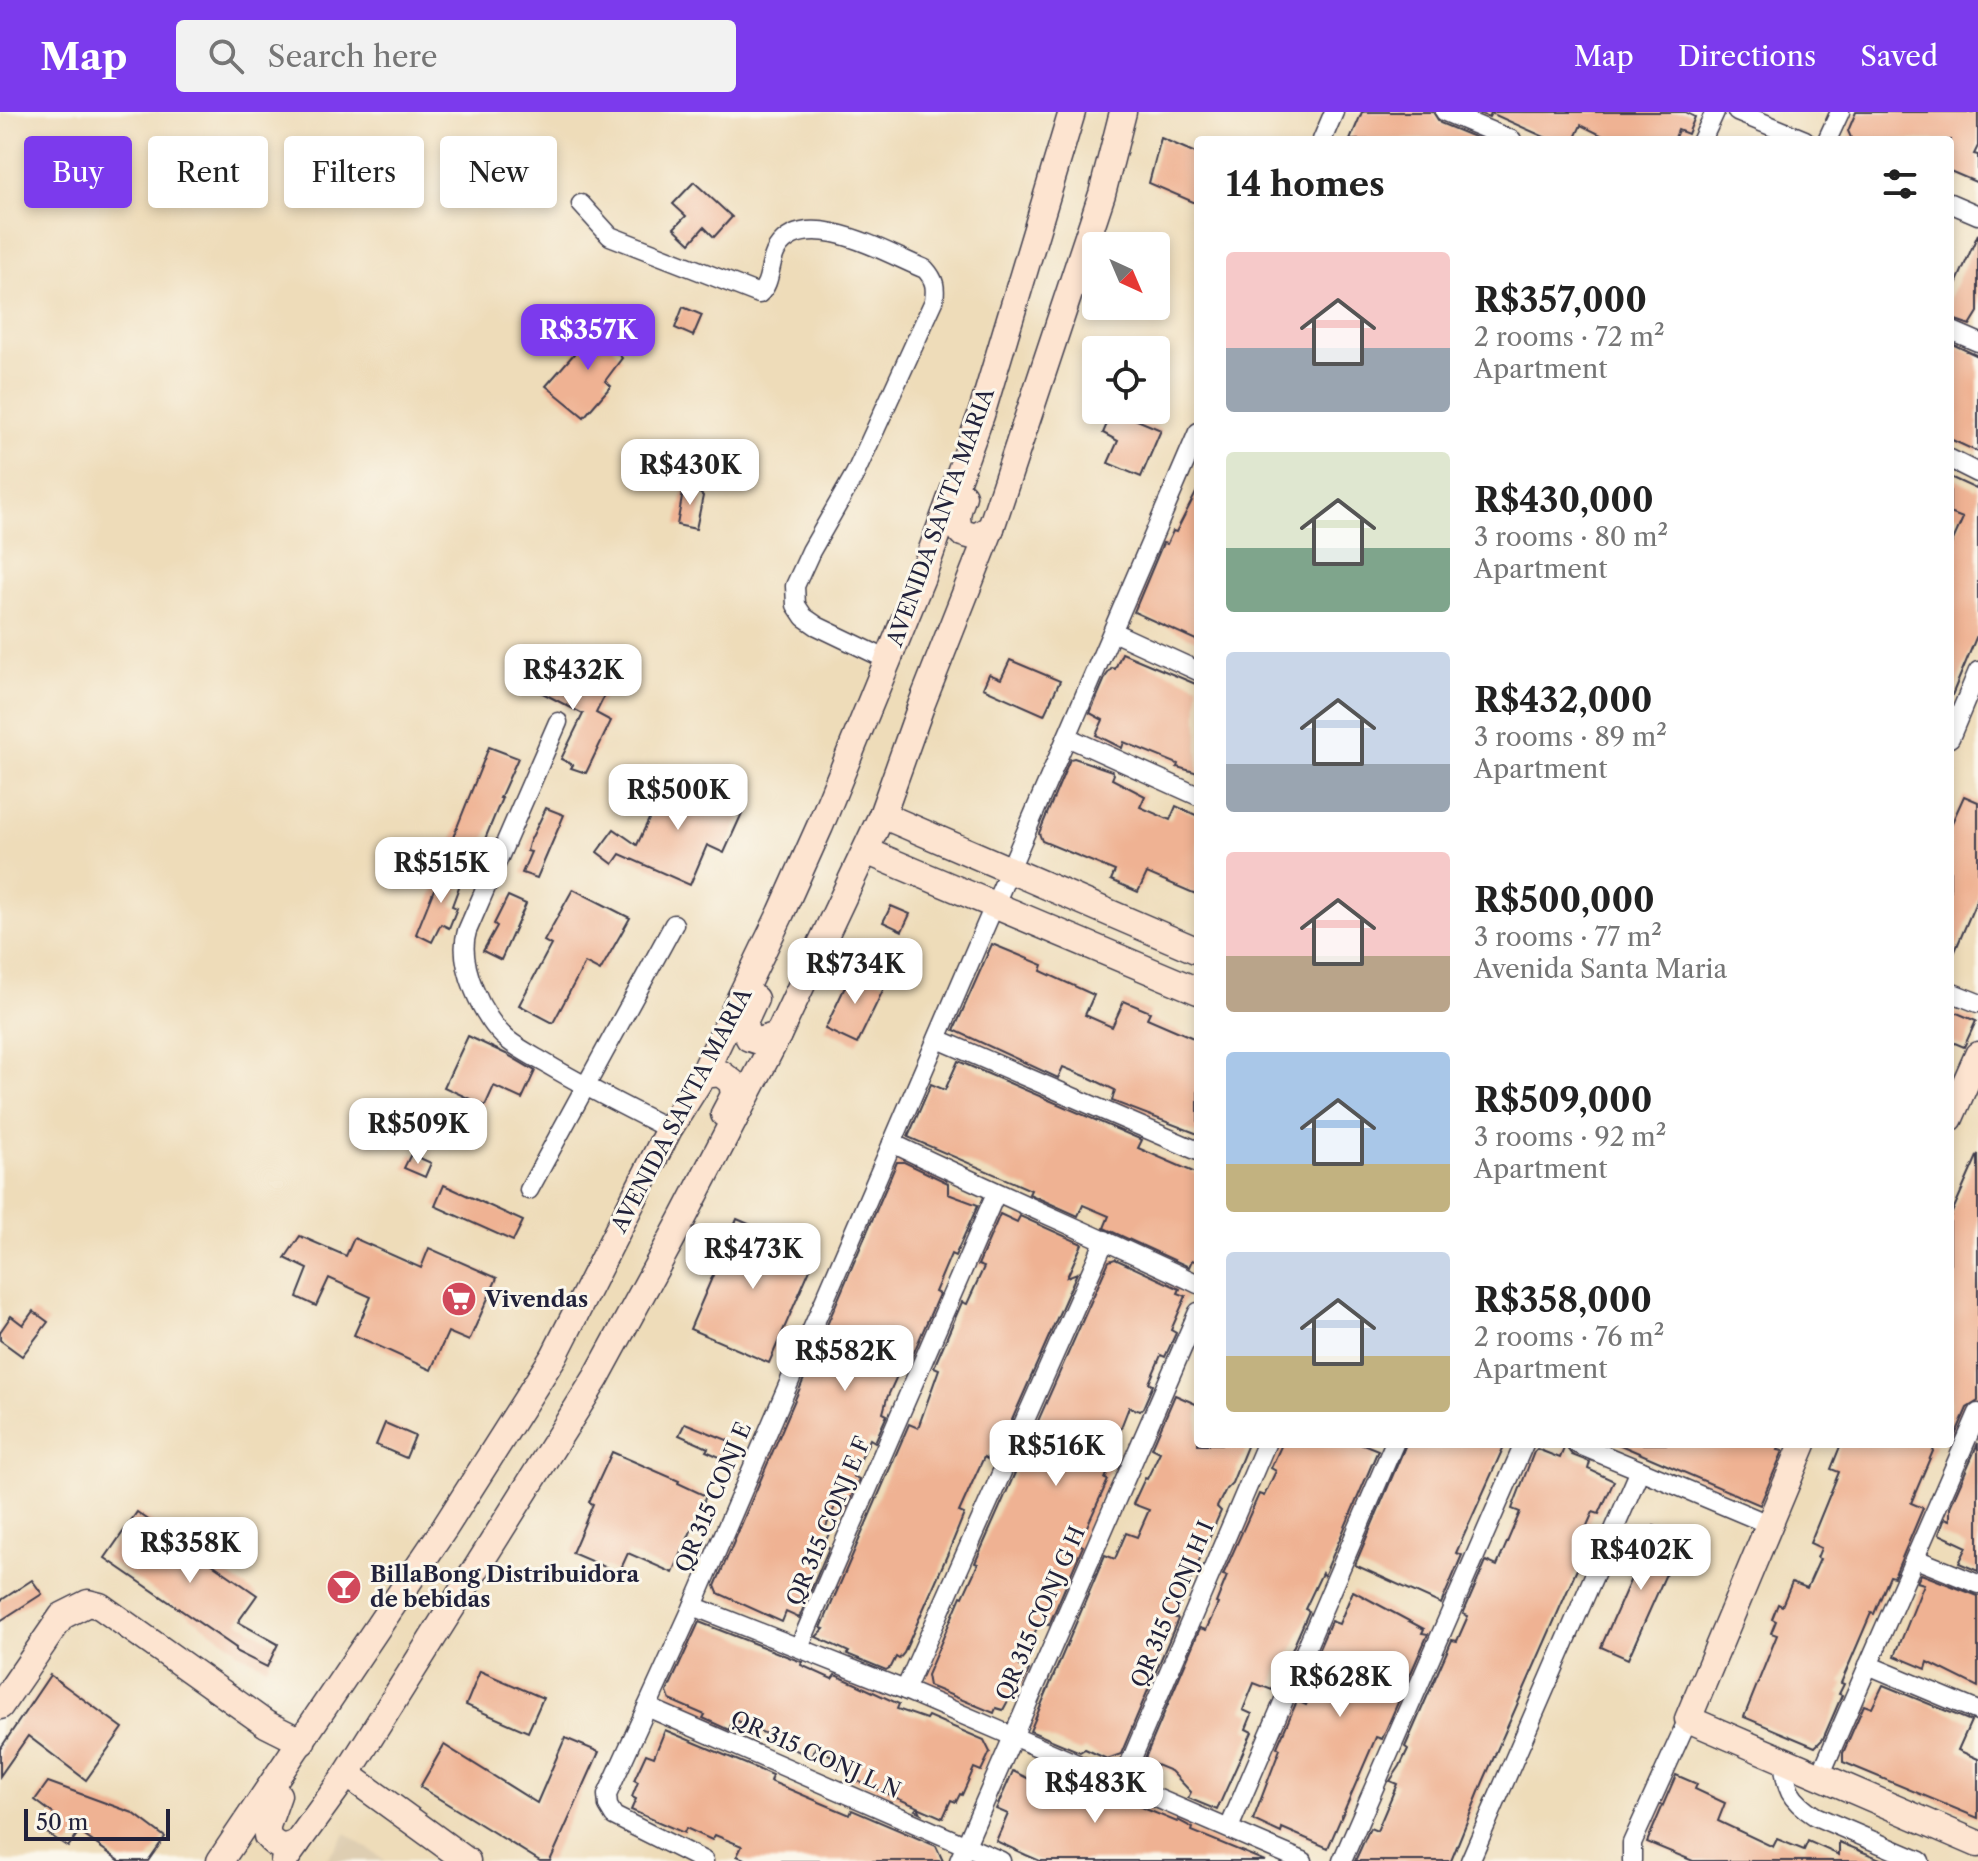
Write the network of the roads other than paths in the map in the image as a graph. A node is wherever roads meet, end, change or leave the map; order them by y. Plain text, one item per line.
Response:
1 (1072, 112) edge
2 (1123, 112) edge
3 (1334, 112) edge
4 (1445, 112) edge
5 (1715, 112) edge
6 (1737, 112) edge
7 (1840, 112) edge
8 (1324, 136) edge
9 (1502, 136) edge
10 (1704, 136) edge
11 (1795, 136) edge
12 (1829, 136) edge
13 (581, 204) dead end
14 (1954, 205) edge
15 (1978, 215) edge
16 (1954, 332) edge
17 (1978, 342) edge
18 (981, 415) junction
19 (1194, 441) edge
20 (1954, 461) edge
21 (1978, 473) edge
22 (991, 528) junction
23 (922, 577) junction
24 (1113, 632) junction
25 (888, 660) junction
26 (1194, 669) edge
27 (1978, 671) edge
28 (922, 703) junction
29 (558, 722) dead end
30 (1954, 728) edge
31 (1067, 737) junction
32 (1194, 794) edge
33 (882, 815) junction
34 (866, 851) junction
35 (1009, 871) junction
36 (993, 905) junction
37 (781, 913) junction
38 (674, 924) dead end
39 (1194, 949) edge
40 (1194, 989) edge
41 (1954, 994) edge
42 (1978, 1003) edge
43 (778, 1035) junction
44 (938, 1039) junction
45 (1978, 1055) edge
46 (703, 1075) junction
47 (585, 1087) junction
48 (1954, 1109) edge
49 (669, 1129) junction
50 (892, 1143) junction
51 (1194, 1149) edge
52 (529, 1190) dead end
53 (996, 1193) junction
54 (682, 1220) junction
55 (1105, 1240) junction
56 (1194, 1282) edge
57 (1194, 1321) edge
58 (1978, 1413) edge
59 (1264, 1448) edge
60 (1392, 1448) edge
61 (1522, 1448) edge
62 (1587, 1448) edge
63 (1801, 1448) edge
64 (1640, 1470) junction
65 (1768, 1524) junction
66 (1916, 1559) junction
67 (1978, 1584) edge
68 (693, 1606) junction
69 (799, 1647) junction
70 (1868, 1665) junction
71 (905, 1690) junction
72 (1, 1702) edge
73 (647, 1707) junction
74 (1978, 1711) edge
75 (1688, 1719) junction
76 (1013, 1736) junction
77 (302, 1742) junction
78 (1783, 1760) junction
79 (283, 1772) junction
80 (347, 1774) junction
81 (1820, 1776) junction
82 (1121, 1784) junction
83 (1229, 1828) junction
84 (1978, 1844) edge
85 (291, 1852) edge
86 (962, 1853) edge
87 (220, 1861) edge
88 (467, 1861) edge
89 (704, 1861) edge
90 (1001, 1861) edge
91 (1303, 1861) edge
92 (1342, 1861) edge
93 (1470, 1861) edge
94 (1632, 1861) edge
95 (1920, 1861) edge

1 - 18 main road, AVENIDA SANTA MARIA
2 - 22 main road
3 - 8 street
4 - 9 street
5 - 10 street
6 - 11 street
7 - 12 street
13 - 25 street
14 - 15 street
16 - 17 street
18 - 22 main road
18 - 23 main road, AVENIDA SANTA MARIA
19 - 24 street, QR 315 CONJ E
20 - 21 street
22 - 28 main road
23 - 25 main road, AVENIDA SANTA MARIA
23 - 28 main road
24 - 26 street
24 - 31 street, QR 315 CONJ E
25 - 37 main road, AVENIDA SANTA MARIA
27 - 30 street
28 - 33 main road
29 - 47 street
31 - 32 street
31 - 35 street, QR 315 CONJ E
33 - 34 main road
33 - 35 main road
34 - 36 main road
34 - 43 main road
35 - 36 street, QR 315 CONJ E
35 - 39 main road
36 - 40 main road
36 - 44 street, QR 315 CONJ E
37 - 43 main road
37 - 46 main road, AVENIDA SANTA MARIA
38 - 47 street
41 - 42 street
43 - 54 main road
44 - 50 street, QR 315 CONJ E
44 - 51 street
45 - 48 main road
46 - 49 main road, AVENIDA SANTA MARIA
46 - 54 main road
47 - 49 street
47 - 52 street
49 - 77 main road, AVENIDA SANTA MARIA
50 - 53 street
50 - 68 street, QR 315 CONJ E
53 - 55 street
53 - 69 street, QR 315 CONJ E F
54 - 80 main road
55 - 56 street
55 - 71 street
57 - 76 street, QR 315 CONJ G H
58 - 66 street
59 - 82 street, QR 315 CONJ H I
60 - 83 street
61 - 92 street
62 - 64 street
63 - 65 main road
64 - 65 street
64 - 93 street
65 - 75 main road
66 - 67 street
66 - 70 street
68 - 69 street
68 - 73 street, QR 315 CONJ E
69 - 71 street
70 - 74 street
70 - 81 street
71 - 76 street
72 - 77 main road
73 - 86 street, QR 315 CONJ L N
73 - 89 street, QR 315 CONJ E
75 - 78 main road
75 - 94 street
76 - 82 street
76 - 86 street, QR 315 CONJ G H
77 - 79 main road, AVENIDA SANTA MARIA
78 - 81 main road
78 - 95 street
79 - 85 main road
79 - 87 main road, AVENIDA SANTA MARIA
80 - 85 main road
80 - 88 main road
81 - 84 main road
82 - 83 street
83 - 91 street
86 - 90 street, QR 315 CONJ L N

